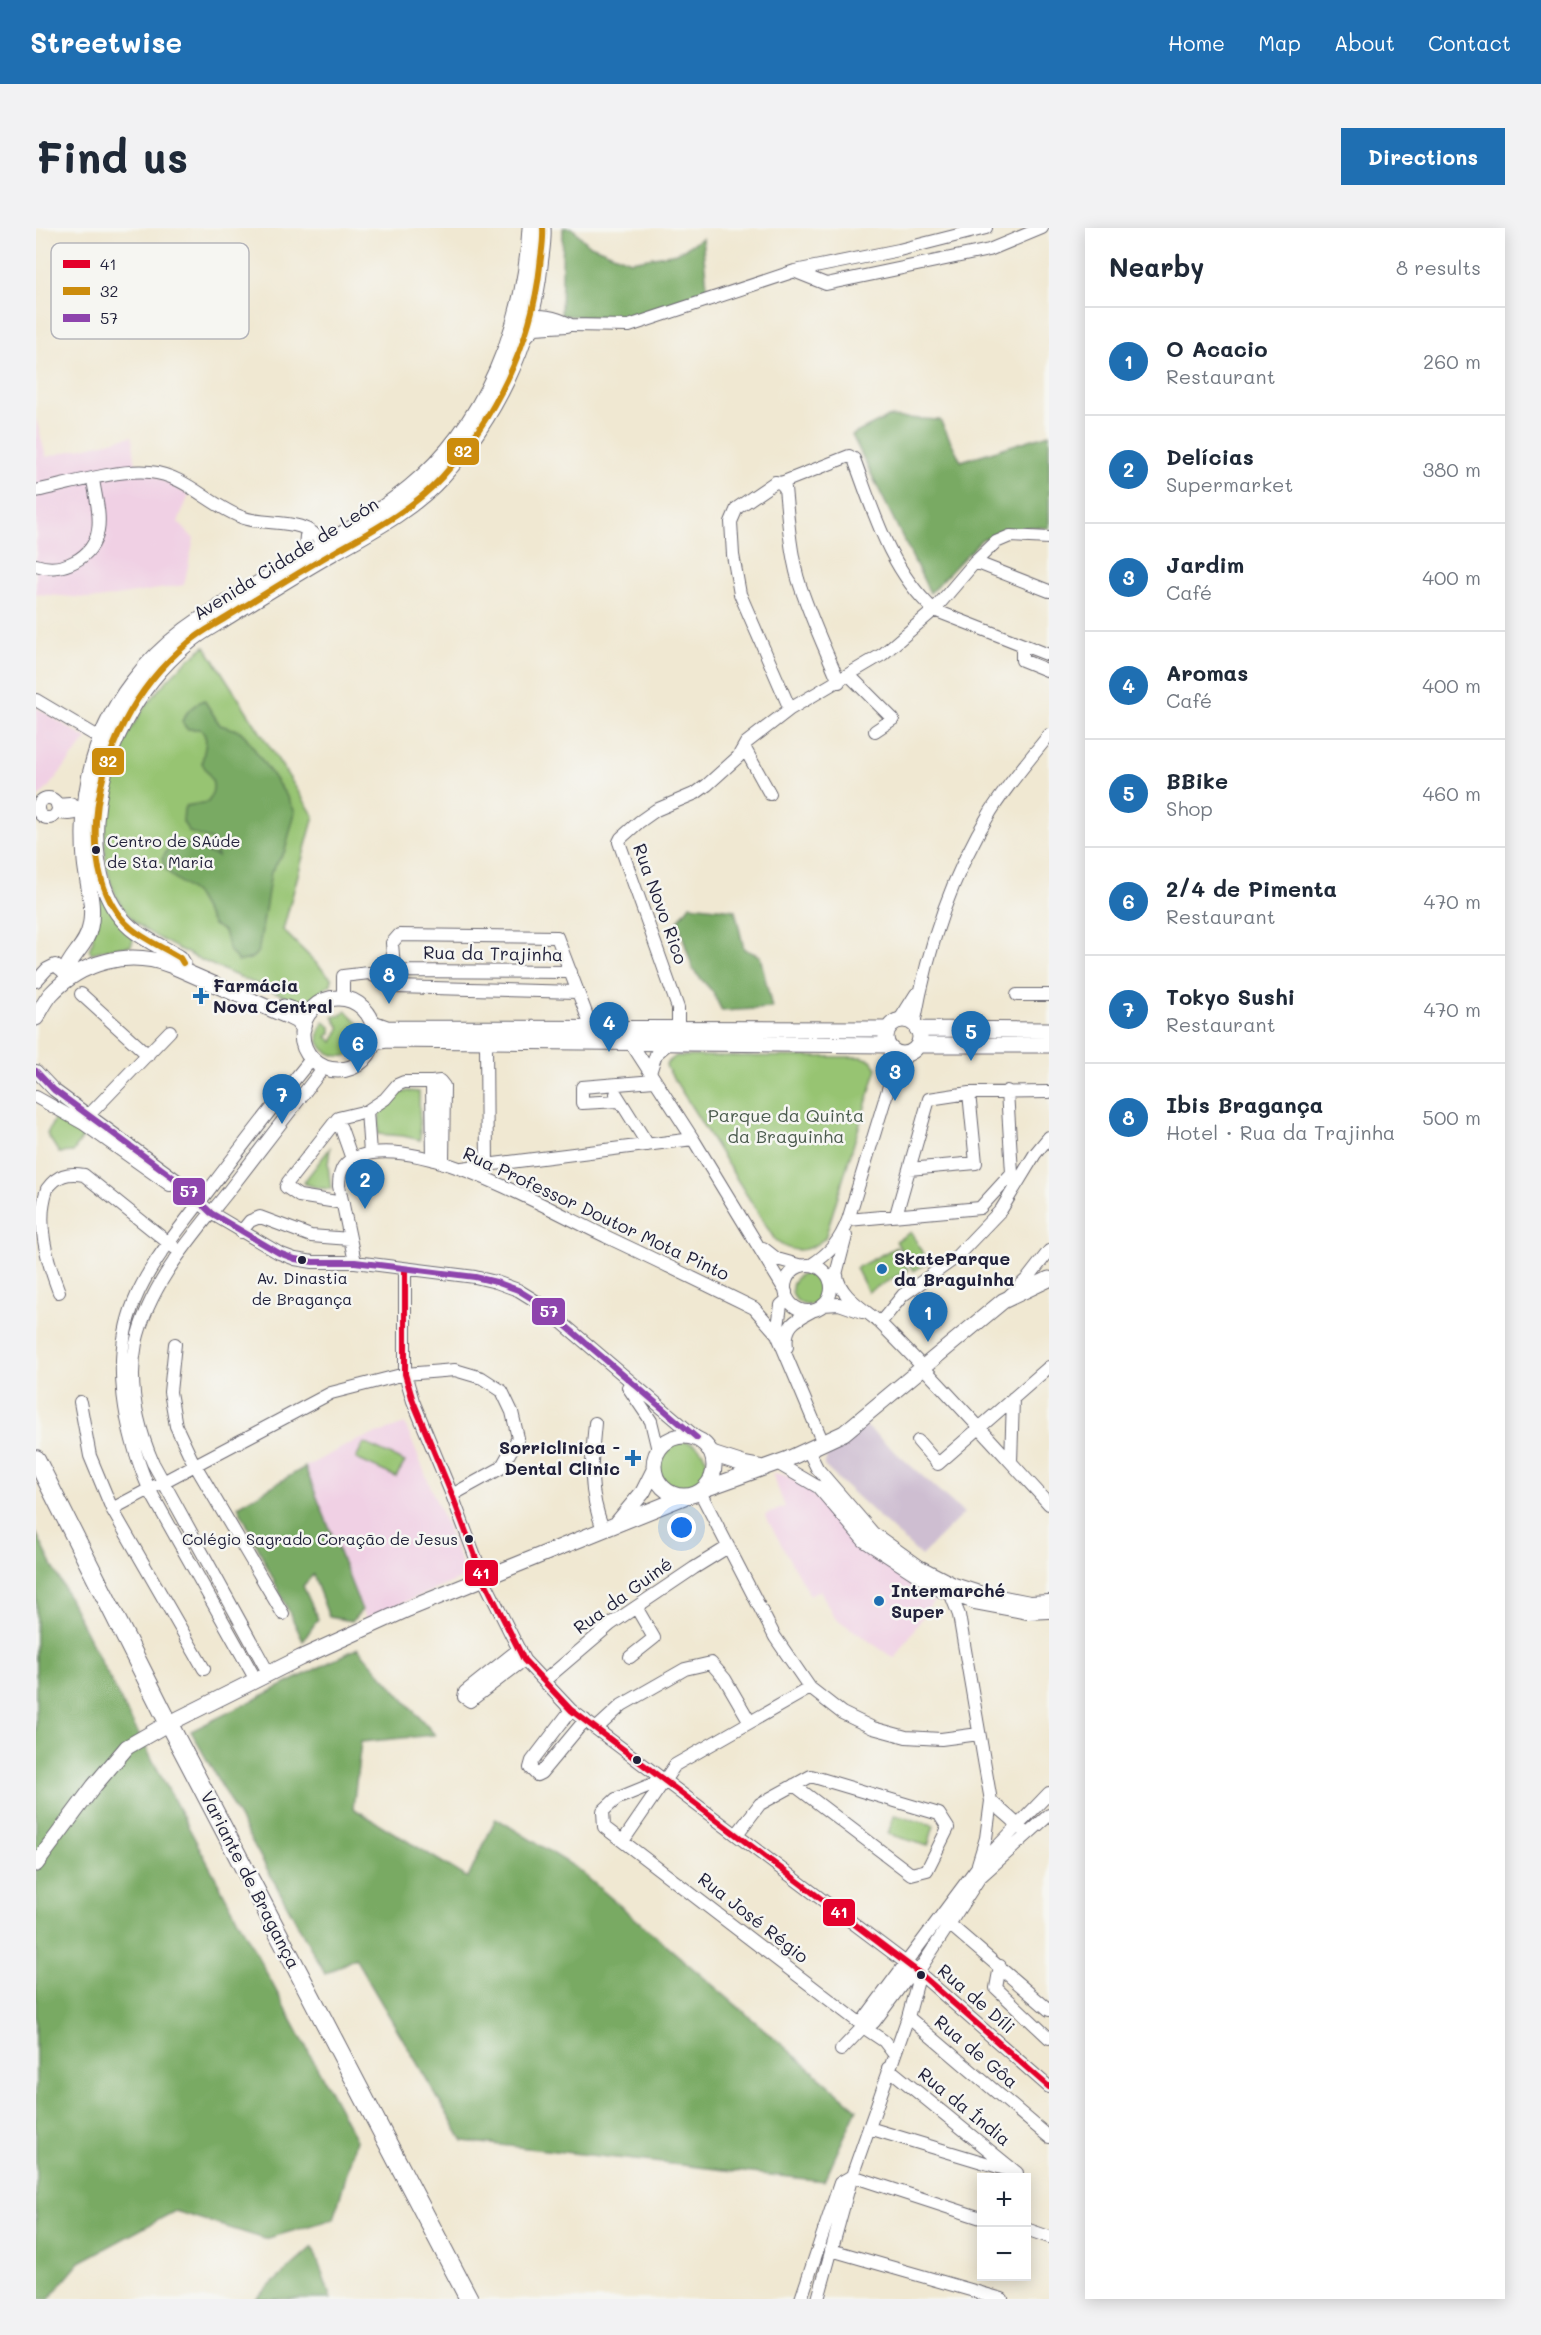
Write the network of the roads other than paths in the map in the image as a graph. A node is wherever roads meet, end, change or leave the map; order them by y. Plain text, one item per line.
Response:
1 (530, 228) edge
2 (543, 228) edge
3 (986, 228) edge
4 (1042, 228) edge
5 (795, 272) junction
6 (535, 298) junction
7 (531, 316) junction
8 (565, 324) junction
9 (523, 341) junction
10 (502, 359) junction
11 (93, 479) junction
12 (781, 483) junction
13 (36, 490) edge
14 (342, 533) junction
15 (309, 534) junction
16 (365, 535) junction
17 (1049, 538) edge
18 (320, 545) junction
19 (301, 557) junction
20 (975, 562) junction
21 (36, 565) edge
22 (1049, 591) edge
23 (245, 606) junction
24 (934, 610) junction
25 (1022, 645) junction
26 (1049, 655) edge
27 (1049, 671) edge
28 (845, 679) junction
29 (36, 700) edge
30 (790, 709) junction
31 (875, 731) dead end
32 (1049, 735) edge
33 (100, 738) junction
34 (744, 747) junction
35 (101, 782) junction
36 (770, 794) dead end
37 (67, 809) junction
38 (38, 813) edge
39 (106, 894) junction
40 (134, 930) junction
41 (85, 941) junction
42 (131, 954) junction
43 (96, 960) junction
44 (183, 963) junction
45 (571, 972) junction
46 (67, 975) junction
47 (394, 976) junction
48 (36, 981) edge
49 (578, 992) junction
50 (81, 994) dead end
51 (1017, 995) dead end
52 (1049, 995) edge
53 (343, 998) junction
54 (36, 1005) edge
55 (310, 1011) junction
56 (36, 1018) edge
57 (373, 1023) junction
58 (303, 1029) junction
59 (592, 1029) junction
60 (170, 1030) dead end
61 (1049, 1030) edge
62 (674, 1033) junction
63 (907, 1034) junction
64 (631, 1036) junction
65 (374, 1042) junction
66 (486, 1042) junction
67 (1049, 1045) edge
68 (889, 1047) junction
69 (148, 1055) junction
70 (318, 1062) junction
71 (36, 1071) edge
72 (652, 1077) junction
73 (610, 1086) junction
74 (889, 1086) junction
75 (1007, 1091) junction
76 (1049, 1092) edge
77 (969, 1093) junction
78 (36, 1095) edge
79 (620, 1101) junction
80 (71, 1102) junction
81 (366, 1111) junction
82 (88, 1116) junction
83 (334, 1123) junction
84 (1049, 1137) edge
85 (693, 1139) junction
86 (648, 1145) junction
87 (370, 1153) junction
88 (352, 1159) junction
89 (438, 1162) junction
90 (487, 1164) junction
91 (460, 1168) junction
92 (909, 1169) junction
93 (487, 1180) junction
94 (200, 1203) junction
95 (343, 1203) junction
96 (211, 1213) junction
97 (896, 1215) junction
98 (848, 1220) junction
99 (242, 1232) junction
100 (350, 1239) junction
101 (168, 1244) junction
102 (757, 1245) junction
103 (180, 1252) junction
104 (1047, 1259) edge
105 (355, 1262) junction
106 (806, 1266) junction
107 (405, 1269) junction
108 (837, 1275) junction
109 (1049, 1279) edge
110 (831, 1289) junction
111 (58, 1292) dead end
112 (785, 1299) junction
113 (1003, 1300) junction
114 (817, 1308) junction
115 (759, 1312) junction
116 (877, 1320) junction
117 (795, 1321) junction
118 (777, 1328) junction
119 (175, 1344) dead end
120 (787, 1354) junction
121 (924, 1367) junction
122 (1049, 1367) edge
123 (619, 1373) junction
124 (405, 1374) junction
125 (1013, 1398) junction
126 (80, 1402) dead end
127 (595, 1422) dead end
128 (979, 1428) junction
129 (697, 1438) junction
130 (918, 1441) dead end
131 (823, 1443) junction
132 (658, 1450) junction
133 (808, 1450) junction
134 (712, 1454) junction
135 (36, 1460) edge
136 (1011, 1462) junction
137 (196, 1464) junction
138 (770, 1465) junction
139 (654, 1470) junction
140 (162, 1482) junction
141 (149, 1489) junction
142 (701, 1491) junction
143 (452, 1495) junction
144 (684, 1497) junction
145 (1049, 1504) edge
146 (112, 1509) junction
147 (618, 1522) junction
148 (603, 1528) junction
149 (728, 1547) junction
150 (484, 1580) junction
151 (951, 1595) junction
152 (1049, 1600) edge
153 (975, 1604) junction
154 (636, 1607) junction
155 (1049, 1612) edge
156 (283, 1614) dead end
157 (959, 1616) junction
158 (630, 1657) dead end
159 (204, 1670) dead end
160 (262, 1677) junction
161 (544, 1681) junction
162 (810, 1688) junction
163 (572, 1710) junction
164 (178, 1719) dead end
165 (585, 1720) junction
166 (750, 1722) junction
167 (160, 1728) dead end
168 (597, 1728) junction
169 (979, 1734) junction
170 (665, 1779) junction
171 (794, 1785) junction
172 (1049, 1793) edge
173 (991, 1801) junction
174 (1049, 1815) edge
175 (989, 1817) junction
176 (1019, 1825) junction
177 (737, 1834) junction
178 (623, 1841) junction
179 (1014, 1845) junction
180 (996, 1855) junction
181 (36, 1864) edge
182 (976, 1869) junction
183 (948, 1923) junction
184 (905, 1963) junction
185 (1000, 1966) junction
186 (918, 1972) junction
187 (1049, 2010) edge
188 (908, 2017) junction
189 (864, 2026) junction
190 (1049, 2038) edge
191 (841, 2050) dead end
192 (894, 2054) junction
193 (888, 2068) junction
194 (1049, 2087) edge
195 (869, 2128) junction
196 (1049, 2137) edge
197 (852, 2176) junction
198 (977, 2217) edge
199 (1031, 2231) edge
200 (1049, 2237) edge
201 (831, 2250) junction
202 (469, 2299) edge
203 (801, 2299) edge
204 (818, 2299) edge
205 (1002, 2299) edge

1 - 7 street
1 - 10 main road, Avenida Cidade de León
2 - 6 main road, Avenida Cidade de León
3 - 5 street
4 - 5 street
5 - 8 street
6 - 7 main road, Avenida Cidade de León
6 - 8 street
7 - 8 street
7 - 9 main road, Avenida Cidade de León
7 - 10 street
8 - 9 street
9 - 16 main road, Avenida Cidade de León
10 - 14 main road, Avenida Cidade de León
11 - 13 street
11 - 15 street
11 - 21 street
12 - 24 street
12 - 28 street
12 - 30 street
14 - 15 street
14 - 18 main road, Avenida Cidade de León
15 - 18 street
15 - 19 street
16 - 18 street
16 - 23 main road, Avenida Cidade de León
17 - 20 street, Rua Novo Rico
18 - 19 main road, Avenida Cidade de León
18 - 23 street
19 - 33 main road, Avenida Cidade de León
20 - 22 street
20 - 24 street, Rua Novo Rico
23 - 35 main road, Avenida Cidade de León
24 - 25 street
24 - 28 street, Rua Novo Rico
25 - 26 street
25 - 27 street
28 - 30 street, Rua Novo Rico
28 - 31 street
29 - 33 street
30 - 34 street, Rua Novo Rico
32 - 63 street
33 - 35 street
33 - 37 main road, Avenida Cidade de León
34 - 36 street
34 - 62 street, Rua Novo Rico
35 - 37 street
35 - 39 main road, Avenida Cidade de León
37 - 38 street
37 - 38 street
37 - 39 street
37 - 41 main road, Avenida Cidade de León
39 - 40 main road, Avenida Cidade de León
40 - 42 main road
40 - 44 main road
41 - 43 main road
41 - 46 main road
42 - 43 main road
42 - 44 main road
42 - 58 main road
43 - 46 main road
44 - 55 main road
45 - 47 street, Rua da Trajinha
45 - 47 street
45 - 49 street, Rua da Trajinha
46 - 48 street
46 - 54 main road
46 - 56 main road
47 - 49 street, Rua da Trajinha
47 - 53 street
49 - 59 street, Rua da Trajinha
50 - 69 street
51 - 52 street
53 - 55 main road
53 - 57 main road
55 - 58 main road
57 - 59 main road
57 - 65 main road
58 - 70 main road
59 - 64 main road
60 - 69 street
61 - 63 main road
62 - 63 main road
62 - 64 main road
62 - 68 main road
62 - 72 street
63 - 67 main road
63 - 68 main road
63 - 68 main road
63 - 74 street
64 - 66 main road
64 - 72 street
65 - 66 main road
65 - 70 main road
66 - 90 street
68 - 74 street
69 - 82 street
70 - 94 street
70 - 96 street
71 - 80 street
72 - 73 street
72 - 85 street
73 - 79 street
73 - 79 street
74 - 98 street
75 - 76 street
75 - 77 street
75 - 97 street
77 - 92 street
77 - 92 street
78 - 80 street
78 - 94 street
79 - 86 street
80 - 82 street
81 - 83 street
81 - 87 street
81 - 89 street
82 - 94 street
83 - 88 street
83 - 95 street
84 - 116 street
85 - 86 street
85 - 102 street
86 - 90 street
87 - 88 street, Rua Professor Doutor Mota Pinto
87 - 89 street, Rua Professor Doutor Mota Pinto
88 - 95 street
89 - 91 street, Rua Professor Doutor Mota Pinto
90 - 91 street
90 - 93 street
91 - 93 street, Rua Professor Doutor Mota Pinto
92 - 97 street
93 - 115 street, Rua Professor Doutor Mota Pinto
94 - 96 street
94 - 101 street
95 - 100 street
96 - 99 street
96 - 103 street
97 - 98 street
98 - 106 street
98 - 108 street
99 - 100 street
99 - 105 street
100 - 105 street
101 - 103 street
101 - 111 street
101 - 141 street
102 - 106 street
102 - 112 street
103 - 140 street
104 - 113 street
105 - 107 street
106 - 110 street
106 - 112 street
107 - 123 street
107 - 124 street, Rua de Díli
108 - 110 street
108 - 116 street
109 - 113 main road
110 - 114 street
112 - 114 street
112 - 115 street
112 - 118 street
113 - 121 main road
114 - 116 street
114 - 117 street
115 - 118 street, Rua Professor Doutor Mota Pinto
116 - 121 street
117 - 118 street
117 - 120 street
118 - 120 street, Rua Professor Doutor Mota Pinto
119 - 137 street
120 - 131 street, Rua Professor Doutor Mota Pinto
121 - 128 street
121 - 131 main road
122 - 125 street
123 - 129 street
123 - 132 street
124 - 137 street
124 - 143 street, Rua de Díli
124 - 143 street
125 - 128 street
125 - 136 street
126 - 146 street
127 - 148 street
128 - 130 street
128 - 136 street
129 - 132 main road
129 - 134 main road
131 - 133 main road
132 - 139 main road
133 - 138 main road
133 - 152 street
134 - 138 main road
134 - 142 main road
135 - 202 highway, Variante de Bragança
136 - 145 street
137 - 140 street
137 - 156 street
138 - 142 main road
138 - 151 street
139 - 144 main road
139 - 147 main road
140 - 141 street
140 - 160 street
141 - 146 street
141 - 160 street
142 - 144 main road
142 - 149 street
143 - 150 street, Rua de Díli
144 - 147 main road
146 - 159 street
147 - 148 main road
148 - 150 main road
149 - 154 street, Rua da Guiné
149 - 162 street
150 - 160 main road
150 - 161 street, Rua de Díli
151 - 153 street
151 - 157 street
153 - 155 street
153 - 157 street
154 - 158 street
154 - 161 street, Rua da Guiné
157 - 169 street
160 - 164 main road
161 - 163 street, Rua de Díli
162 - 166 street
162 - 169 street
163 - 165 street, Rua de Díli
163 - 165 street
165 - 168 street, Rua de Díli
166 - 168 street
166 - 170 street
167 - 181 main road
168 - 170 street, Rua de Díli
169 - 173 street
170 - 177 street, Rua de Díli
170 - 178 street
170 - 178 street, Rua José Régio
171 - 171 street
171 - 177 street
172 - 176 street
173 - 175 street
173 - 176 street
174 - 179 street
175 - 180 street
175 - 182 street
176 - 179 street
176 - 180 street
177 - 184 street, Rua de Díli
178 - 189 street, Rua José Régio
179 - 180 street
180 - 182 street
180 - 183 street
182 - 184 street
183 - 185 street
183 - 186 street
184 - 186 street, Rua de Díli
184 - 189 street
185 - 187 street
185 - 190 street
186 - 188 street
186 - 189 street
186 - 194 street, Rua de Díli
188 - 192 street
188 - 196 street, Rua de Gôa
189 - 191 street
189 - 192 street, Rua José Régio
192 - 193 street
193 - 195 street
193 - 195 street, Rua da Índia
195 - 197 street
197 - 198 street
197 - 201 street
197 - 203 street
199 - 200 street
201 - 204 street
201 - 205 street

